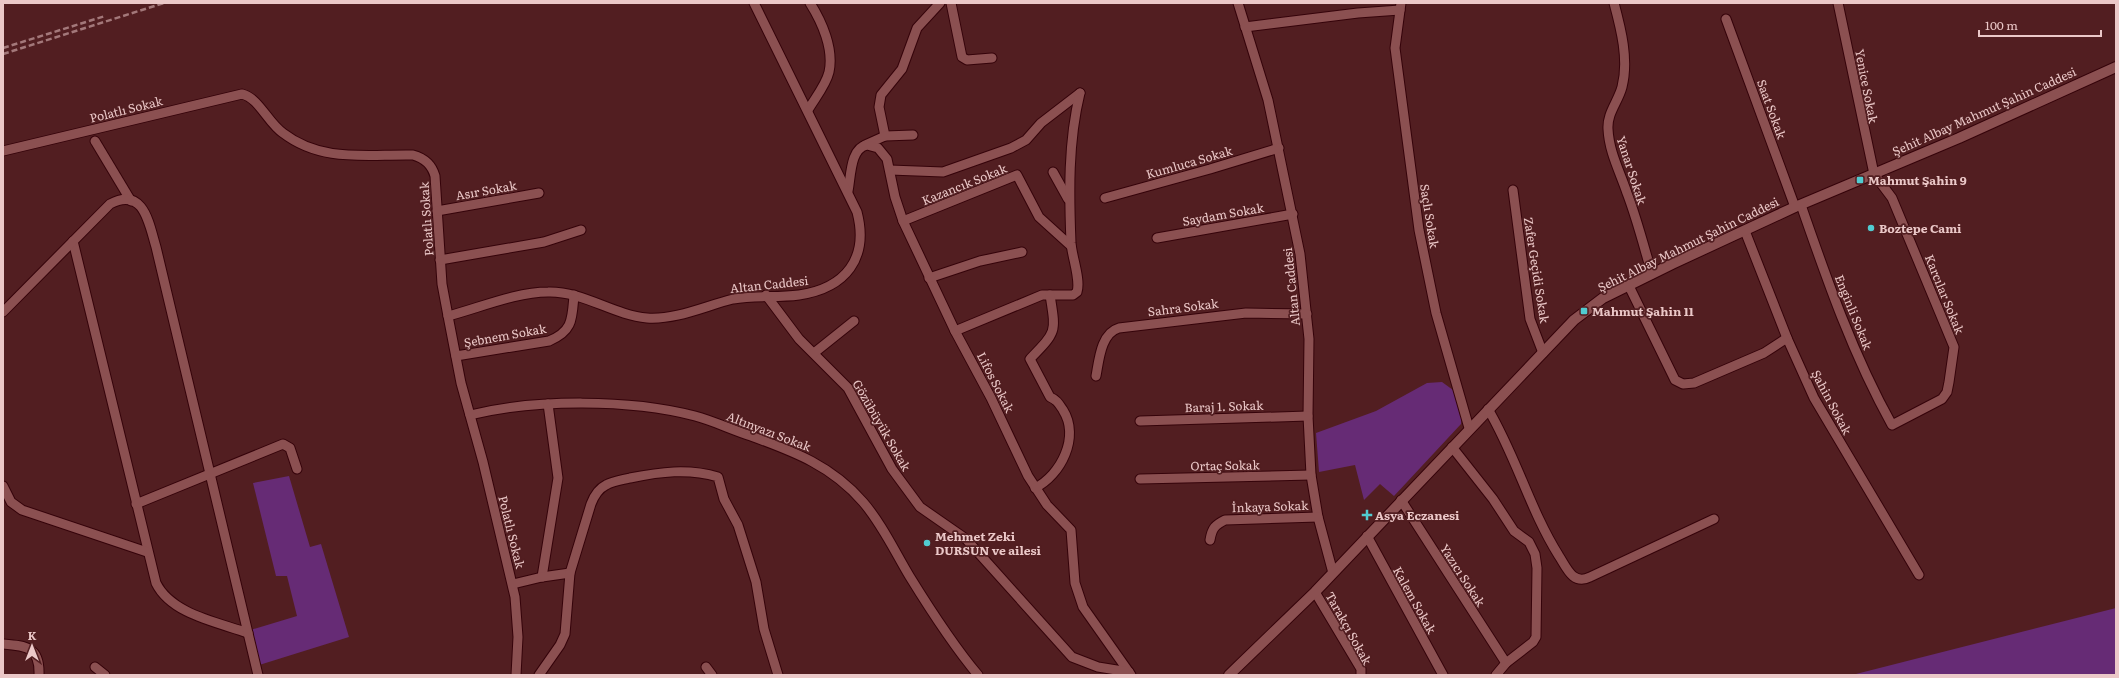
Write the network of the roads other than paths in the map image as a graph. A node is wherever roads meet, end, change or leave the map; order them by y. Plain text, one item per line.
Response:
1 (754, 3) edge
2 (810, 3) edge
3 (940, 3) edge
4 (951, 3) edge
5 (1238, 3) edge
6 (1614, 3) edge
7 (1838, 3) edge
8 (1400, 6) edge
9 (1726, 19) dead end
10 (1245, 27) junction
11 (992, 58) dead end
12 (2116, 66) edge
13 (808, 110) junction
14 (913, 135) dead end
15 (885, 136) junction
16 (95, 141) dead end
17 (863, 146) junction
18 (1278, 148) junction
19 (3, 151) edge
20 (890, 170) junction
21 (1053, 172) dead end
22 (1874, 174) junction
23 (1513, 190) dead end
24 (848, 191) junction
25 (539, 193) dead end
26 (1105, 198) dead end
27 (1069, 200) junction
28 (131, 201) junction
29 (1798, 206) junction
30 (437, 211) junction
31 (1293, 214) junction
32 (903, 221) junction
33 (580, 230) dead end
34 (1744, 231) junction
35 (1157, 238) dead end
36 (74, 241) junction
37 (1071, 246) junction
38 (1022, 252) dead end
39 (440, 260) junction
40 (1652, 274) junction
41 (929, 278) junction
42 (1629, 286) junction
43 (574, 295) junction
44 (766, 295) junction
45 (1050, 295) junction
46 (3, 312) edge
47 (1307, 314) junction
48 (448, 316) junction
49 (854, 321) dead end
50 (955, 330) junction
51 (1787, 338) junction
52 (814, 353) junction
53 (1543, 353) junction
54 (456, 356) junction
55 (1096, 376) dead end
56 (548, 404) junction
57 (1488, 409) junction
58 (470, 415) junction
59 (1308, 416) junction
60 (1140, 420) dead end
61 (1892, 425) joint
62 (1470, 428) junction
63 (1452, 447) junction
64 (297, 469) dead end
65 (210, 474) junction
66 (1311, 475) junction
67 (1140, 479) dead end
68 (3, 486) edge
69 (1035, 488) junction
70 (1401, 500) junction
71 (136, 504) junction
72 (1318, 517) junction
73 (1714, 519) dead end
74 (1367, 536) junction
75 (1210, 540) dead end
76 (147, 552) junction
77 (570, 573) junction
78 (1333, 573) junction
79 (1919, 575) dead end
80 (542, 577) junction
81 (513, 584) junction
82 (1315, 592) junction
83 (248, 633) junction
84 (3, 644) edge
85 (1506, 663) junction
86 (95, 667) dead end
87 (706, 668) dead end
88 (1130, 674) edge
89 (39, 675) edge
90 (105, 675) edge
91 (258, 675) edge
92 (516, 675) edge
93 (539, 675) edge
94 (712, 675) edge
95 (778, 675) edge
96 (978, 675) edge
97 (1229, 675) edge
98 (1361, 675) edge
99 (1443, 675) edge
100 (1496, 675) edge

1 - 13 street, Altan Caddesi
2 - 13 street
3 - 15 street
4 - 11 street
5 - 10 street, Altan Caddesi
6 - 40 street, Yanar Sokak
7 - 22 street, Yenice Sokak
8 - 10 street
8 - 62 street, Saçlı Sokak
9 - 29 street, Saat Sokak
10 - 18 street, Altan Caddesi
12 - 22 street, Şehit Albay Mahmut Şahin Caddesi
13 - 24 street, Altan Caddesi
14 - 15 street
15 - 17 street
16 - 28 street
17 - 20 street, Lifos Sokak
17 - 24 street
18 - 26 street, Kumluca Sokak
18 - 31 street, Altan Caddesi
19 - 30 street, Polatlı Sokak
20 - 27 street
20 - 32 street, Lifos Sokak
21 - 27 street
22 - 29 street, Şehit Albay Mahmut Şahin Caddesi
22 - 61 street, Karcılar Sokak
23 - 53 street, Zafer Geçidi Sokak
24 - 44 street, Altan Caddesi
25 - 30 street, Asır Sokak
27 - 37 street
28 - 36 street
28 - 65 street
29 - 34 street, Şehit Albay Mahmut Şahin Caddesi
29 - 61 street, Enginli Sokak
30 - 39 street, Polatlı Sokak
31 - 35 street, Saydam Sokak
31 - 47 street, Altan Caddesi
32 - 37 street, Kazancık Sokak
32 - 41 street, Lifos Sokak
33 - 39 street
34 - 40 street, Şehit Albay Mahmut Şahin Caddesi
34 - 51 street, Şahin Sokak
36 - 46 street
36 - 71 street
37 - 45 street
38 - 41 street
39 - 48 street, Polatlı Sokak
40 - 42 street, Şehit Albay Mahmut Şahin Caddesi
41 - 50 street, Lifos Sokak
42 - 51 street
42 - 53 street, Şehit Albay Mahmut Şahin Caddesi
43 - 44 street, Altan Caddesi
43 - 48 street, Altan Caddesi
43 - 54 street, Şebnem Sokak
44 - 52 street, Gözübüyük Sokak
45 - 50 street
45 - 69 street
47 - 55 street, Sahra Sokak
47 - 59 street, Altan Caddesi
48 - 54 street, Polatlı Sokak
49 - 52 street
50 - 69 street, Lifos Sokak
51 - 79 street, Şahin Sokak
52 - 88 street, Gözübüyük Sokak
53 - 57 street, Şehit Albay Mahmut Şahin Caddesi
54 - 58 street, Polatlı Sokak
56 - 58 street, Altınyazı Sokak
56 - 80 street
56 - 96 street, Altınyazı Sokak
57 - 62 street, Şehit Albay Mahmut Şahin Caddesi
57 - 73 street
58 - 81 street, Polatlı Sokak
59 - 60 street, Baraj 1. Sokak
59 - 66 street, Altan Caddesi
62 - 63 street, Şehit Albay Mahmut Şahin Caddesi
63 - 70 street, Şehit Albay Mahmut Şahin Caddesi
63 - 85 street
64 - 65 street
65 - 71 street
65 - 83 street
66 - 67 street, Ortaç Sokak
66 - 72 street, Altan Caddesi
68 - 76 street
69 - 88 street, Lifos Sokak
70 - 74 street, Şehit Albay Mahmut Şahin Caddesi
70 - 85 street, Yazıcı Sokak
71 - 76 street
72 - 75 street, İnkaya Sokak
72 - 78 street, Altan Caddesi
74 - 78 street, Şehit Albay Mahmut Şahin Caddesi
74 - 99 street, Kalem Sokak
76 - 83 street
77 - 80 street
77 - 93 street
77 - 95 street
78 - 82 street, Şehit Albay Mahmut Şahin Caddesi
80 - 81 street
81 - 92 street, Polatlı Sokak
82 - 97 street, Şehit Albay Mahmut Şahin Caddesi
82 - 98 street, Tarakçı Sokak
83 - 91 street
84 - 89 street
85 - 100 street
86 - 90 street
87 - 94 street

